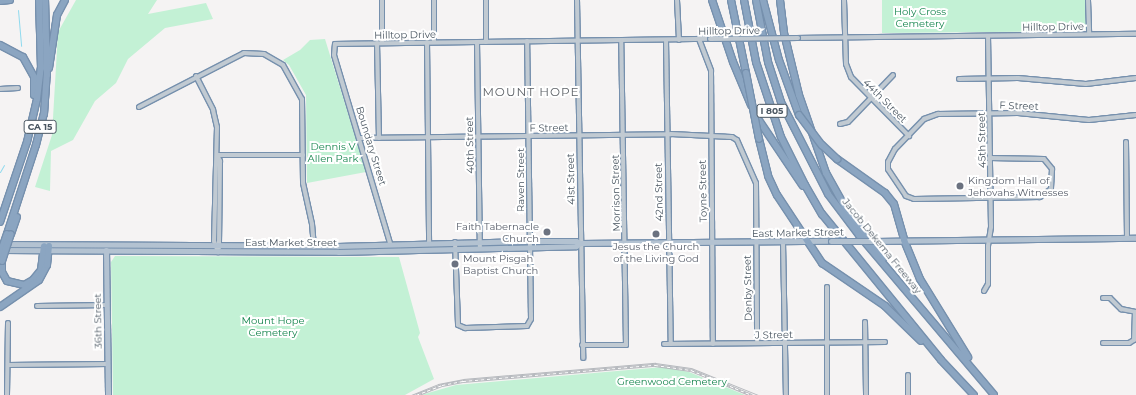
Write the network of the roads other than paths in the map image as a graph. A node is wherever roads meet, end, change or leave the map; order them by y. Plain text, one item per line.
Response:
1 (10, 0) edge
2 (38, 0) edge
3 (45, 0) edge
4 (65, 0) edge
5 (382, 0) edge
6 (434, 0) edge
7 (486, 0) edge
8 (576, 0) edge
9 (677, 0) edge
10 (713, 0) edge
11 (731, 0) edge
12 (744, 0) edge
13 (756, 0) edge
14 (763, 0) edge
15 (780, 0) edge
16 (784, 0) edge
17 (844, 0) edge
18 (1088, 0) edge
19 (0, 1) edge
20 (782, 14) junction
21 (1089, 34) junction
22 (1136, 34) edge
23 (988, 36) junction
24 (844, 38) junction
25 (699, 39) junction
26 (621, 40) junction
27 (666, 40) junction
28 (679, 40) junction
29 (527, 41) junction
30 (577, 41) junction
31 (427, 42) junction
32 (434, 42) junction
33 (477, 42) junction
34 (486, 42) junction
35 (380, 43) junction
36 (0, 45) edge
37 (334, 55) joint
38 (47, 75) junction
39 (196, 76) junction
40 (893, 76) dead end
41 (988, 78) junction
42 (1136, 78) edge
43 (959, 79) dead end
44 (18, 88) dead end
45 (0, 89) edge
46 (870, 98) junction
47 (139, 107) dead end
48 (989, 113) junction
49 (33, 114) junction
50 (1136, 115) edge
51 (840, 124) dead end
52 (666, 134) junction
53 (578, 135) junction
54 (623, 135) junction
55 (529, 136) junction
56 (909, 136) junction
57 (428, 137) junction
58 (478, 137) junction
59 (710, 137) junction
60 (360, 138) junction
61 (379, 138) junction
62 (737, 140) joint
63 (1126, 142) dead end
64 (217, 155) junction
65 (303, 155) junction
66 (990, 158) junction
67 (9, 195) junction
68 (991, 198) junction
69 (0, 208) edge
70 (822, 214) junction
71 (0, 222) edge
72 (9, 234) junction
73 (1127, 238) junction
74 (1136, 238) edge
75 (989, 239) junction
76 (904, 240) junction
77 (529, 241) junction
78 (429, 242) junction
79 (454, 242) junction
80 (712, 242) junction
81 (756, 242) junction
82 (783, 242) junction
83 (806, 242) junction
84 (390, 243) junction
85 (580, 243) junction
86 (624, 243) junction
87 (668, 243) junction
88 (0, 244) edge
89 (480, 245) junction
90 (106, 246) junction
91 (529, 247) junction
92 (218, 248) junction
93 (455, 248) junction
94 (46, 249) junction
95 (314, 249) junction
96 (0, 250) edge
97 (345, 252) junction
98 (106, 253) junction
99 (0, 254) edge
100 (826, 287) dead end
101 (984, 291) dead end
102 (1103, 298) dead end
103 (913, 300) junction
104 (107, 305) junction
105 (36, 306) dead end
106 (0, 307) edge
107 (1136, 312) edge
108 (865, 322) dead end
109 (8, 323) dead end
110 (1136, 336) edge
111 (826, 342) junction
112 (866, 342) junction
113 (885, 342) dead end
114 (757, 343) junction
115 (785, 343) junction
116 (1103, 343) dead end
117 (664, 344) dead end
118 (670, 344) junction
119 (713, 344) junction
120 (582, 345) junction
121 (583, 358) dead end
122 (941, 360) junction
123 (108, 364) junction
124 (8, 365) junction
125 (908, 375) dead end
126 (986, 385) junction
127 (8, 395) edge
128 (108, 395) edge
129 (786, 395) edge
130 (827, 395) edge
131 (866, 395) edge
132 (908, 395) edge
133 (974, 395) edge
134 (994, 395) edge

1 - 19 highway
2 - 49 highway, CA 15
3 - 38 highway, CA 15
4 - 38 highway
5 - 35 street
6 - 32 street
7 - 34 street
8 - 30 street, 41st Street
9 - 28 street
10 - 70 highway
11 - 83 highway, bridge
12 - 70 highway, I 805
13 - 103 highway, Jacob Dekema Freeway / I 805
14 - 76 highway, bridge
15 - 20 highway
16 - 20 highway
17 - 24 street, 44th Street
18 - 21 street
20 - 103 highway
21 - 22 street, Hilltop Drive
21 - 23 street, Hilltop Drive
23 - 24 street, Hilltop Drive
23 - 41 street, 45th Street
24 - 25 street, Hilltop Drive, bridge
24 - 46 street, 44th Street
25 - 28 street, Hilltop Drive
25 - 59 street, Toyne Street
26 - 27 street, Hilltop Drive
26 - 30 street, Hilltop Drive
26 - 54 street, Morrison Street
27 - 28 street, Hilltop Drive
27 - 52 street, 42nd Street
29 - 30 street, Hilltop Drive
29 - 34 street, Hilltop Drive
29 - 55 street, Raven Street
30 - 53 street, 41st Street
31 - 32 street, Hilltop Drive
31 - 35 street, Hilltop Drive
31 - 57 street
32 - 33 street, Hilltop Drive
33 - 34 street, Hilltop Drive
33 - 58 street, 40th Street
35 - 37 street, Hilltop Drive
35 - 61 street
36 - 49 highway
37 - 60 street, Boundary Street
38 - 72 highway, CA 15
39 - 47 street
39 - 64 street
39 - 65 street
40 - 46 street
41 - 42 street
41 - 43 street
41 - 48 street, 45th Street
44 - 45 street
46 - 51 street
46 - 56 street, 44th Street
48 - 50 street, F Street
48 - 56 street, F Street
48 - 66 street, 45th Street
49 - 67 highway, CA 15
52 - 54 street, F Street
52 - 59 street, F Street
52 - 87 street, 42nd Street
53 - 54 street, F Street
53 - 55 street, F Street
53 - 85 street, 41st Street
54 - 86 street, Morrison Street
55 - 58 street, F Street
55 - 77 street, Raven Street
56 - 68 street, 44th Street
57 - 58 street, F Street
57 - 61 street, F Street
57 - 78 street
58 - 89 street, 40th Street
59 - 62 street, F Street
59 - 80 street, Toyne Street
60 - 61 street, F Street
60 - 84 street, Boundary Street
62 - 81 street, Denby Street
63 - 73 street
64 - 65 street
64 - 92 street
65 - 95 street
66 - 68 street, 45th Street
66 - 68 street
67 - 69 highway
67 - 71 highway, CA 15
68 - 75 street, 45th Street
70 - 122 highway, I 805
72 - 94 highway, bridge
72 - 99 highway, CA 15, bridge
73 - 74 main road, East Market Street
73 - 75 main road, East Market Street
75 - 76 main road, East Market Street
75 - 101 street, 45th Street
76 - 83 main road, East Market Street, bridge
76 - 126 highway
77 - 85 main road, East Market Street
77 - 89 main road, East Market Street
77 - 91 street, Raven Street
78 - 79 main road, East Market Street
78 - 84 main road, East Market Street
79 - 89 main road, East Market Street
79 - 93 street
80 - 81 main road, East Market Street
80 - 87 main road, East Market Street
80 - 119 street, Toyne Street
81 - 82 main road, East Market Street
81 - 114 street, Denby Street
82 - 83 main road, East Market Street
82 - 115 street
83 - 122 highway
84 - 95 main road, East Market Street
84 - 97 main road
85 - 86 main road, East Market Street
85 - 91 main road, East Market Street
85 - 120 street, 41st Street
86 - 87 main road, East Market Street
86 - 120 street, Morrison Street
87 - 118 street, 42nd Street
88 - 94 main road, East Market Street
89 - 91 main road, East Market Street
89 - 93 main road, East Market Street
90 - 92 main road, East Market Street
90 - 94 main road, East Market Street
90 - 98 main road, 36th Street
91 - 93 street, Raven Street
92 - 95 main road, East Market Street
92 - 98 main road, East Market Street
93 - 97 main road, East Market Street
94 - 96 main road, East Market Street
94 - 98 main road, East Market Street
94 - 106 highway
95 - 97 main road, East Market Street
98 - 104 main road, 36th Street
100 - 111 street
102 - 107 street
103 - 126 highway, Jacob Dekema Freeway / I 805
104 - 105 street
104 - 123 main road, 36th Street
107 - 110 street
108 - 112 street
109 - 124 street
110 - 116 street
111 - 112 street, J Street
111 - 115 street, J Street
111 - 130 street
112 - 113 street, J Street
112 - 131 street
114 - 115 street, J Street
114 - 119 street, J Street
115 - 129 street
117 - 118 street, J Street
118 - 119 street, J Street
120 - 121 street, 41st Street
122 - 133 highway, I 805
123 - 124 street
123 - 128 main road, 36th Street
124 - 127 street
125 - 132 street
126 - 134 highway, Jacob Dekema Freeway / I 805

